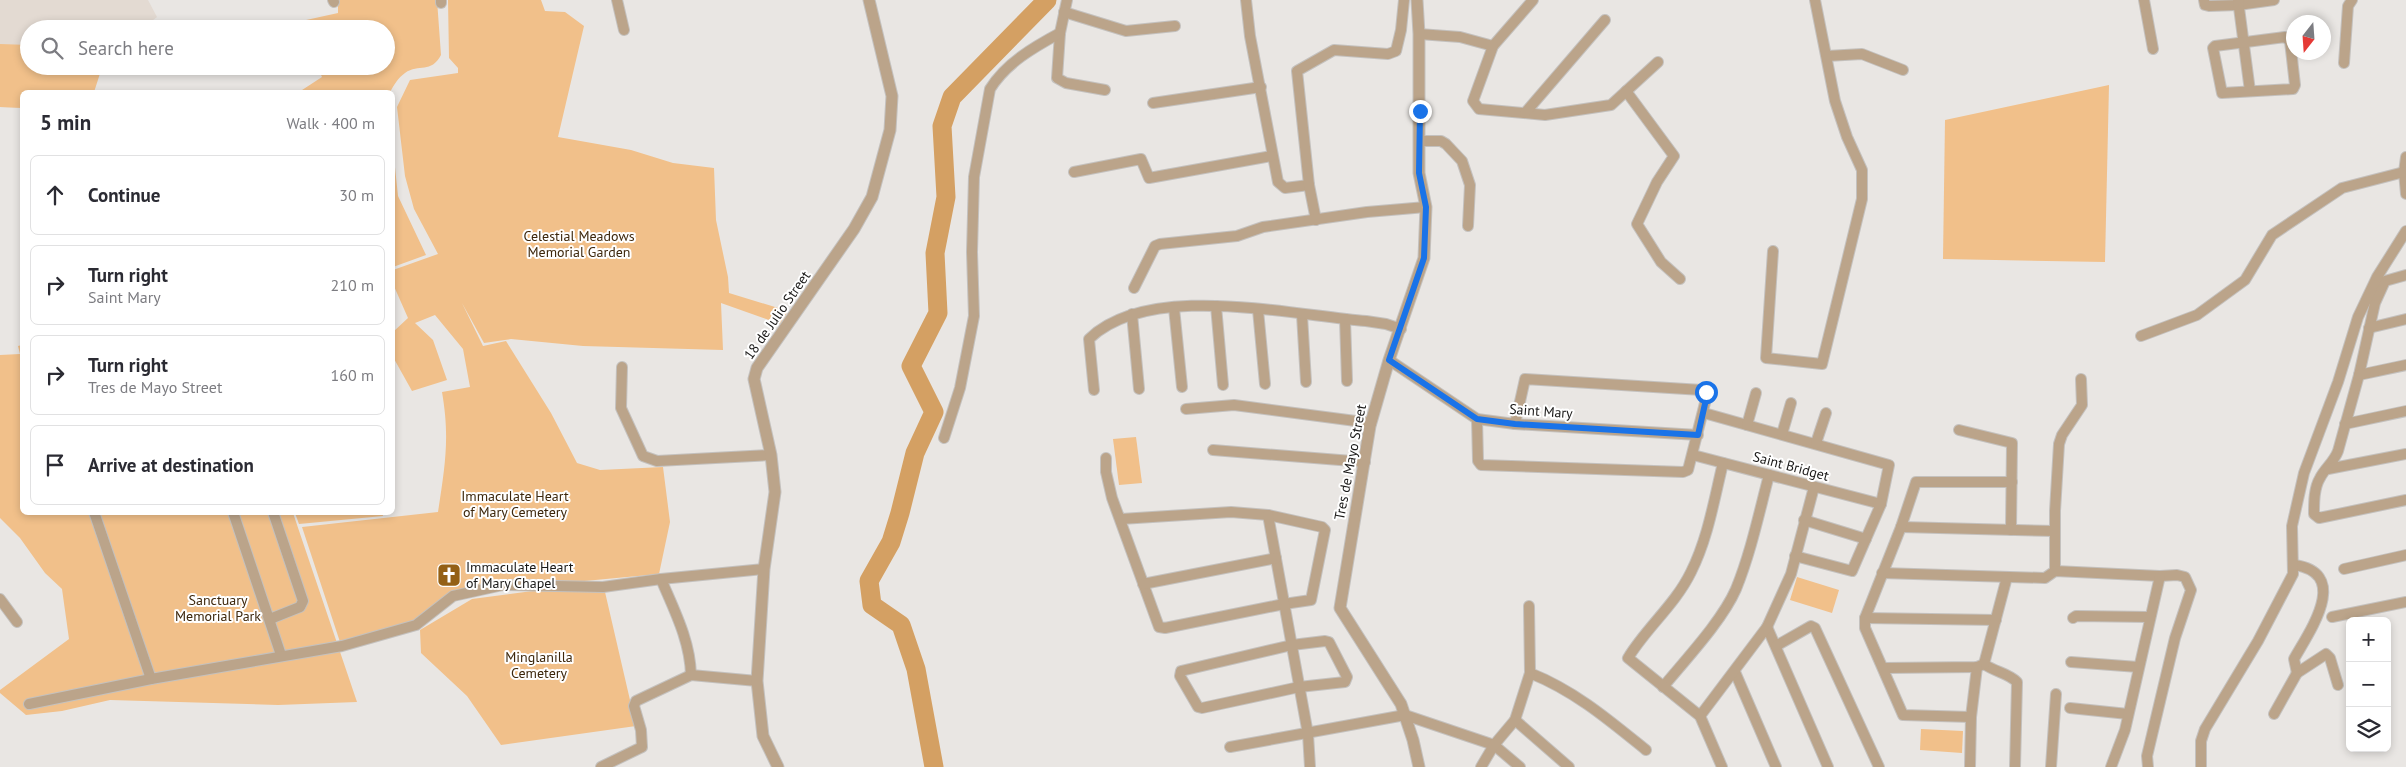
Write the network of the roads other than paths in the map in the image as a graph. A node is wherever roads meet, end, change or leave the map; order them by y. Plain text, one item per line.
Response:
1 (617, 0) edge
2 (869, 0) edge
3 (1067, 0) edge
4 (1246, 0) edge
5 (1404, 0) edge
6 (1417, 0) edge
7 (1533, 0) edge
8 (1815, 0) edge
9 (2144, 0) edge
10 (2204, 0) edge
11 (2274, 0) edge
12 (2352, 0) edge
13 (2238, 3) edge
14 (1064, 12) junction
15 (1605, 20) dead end
16 (1175, 26) dead end
17 (624, 30) dead end
18 (1060, 32) junction
19 (1419, 34) junction
20 (2244, 41) junction
21 (1493, 46) junction
22 (2152, 49) dead end
23 (1827, 56) junction
24 (1658, 62) dead end
25 (2344, 63) dead end
26 (1903, 70) dead end
27 (1261, 87) junction
28 (1105, 90) dead end
29 (1626, 91) junction
30 (2250, 91) junction
31 (1153, 104) dead end
32 (1525, 113) junction
33 (1419, 141) junction
34 (1272, 156) junction
35 (2406, 157) edge
36 (1074, 172) dead end
37 (2404, 172) junction
38 (1309, 185) junction
39 (2406, 194) edge
40 (1426, 207) junction
41 (1316, 220) junction
42 (1468, 226) dead end
43 (2406, 231) edge
44 (1772, 251) dead end
45 (2406, 275) edge
46 (1680, 279) dead end
47 (1134, 288) dead end
48 (1216, 306) junction
49 (1174, 308) junction
50 (1258, 310) junction
51 (1132, 314) junction
52 (1302, 315) junction
53 (1345, 319) junction
54 (2406, 319) edge
55 (2369, 328) junction
56 (1401, 329) junction
57 (2141, 336) dead end
58 (1393, 362) junction
59 (2406, 365) edge
60 (622, 367) dead end
61 (2359, 375) junction
62 (2081, 379) dead end
63 (1347, 381) dead end
64 (1306, 382) dead end
65 (1265, 384) dead end
66 (1223, 386) dead end
67 (1182, 387) dead end
68 (1138, 389) dead end
69 (1094, 390) dead end
70 (1756, 393) dead end
71 (1791, 403) dead end
72 (1186, 409) dead end
73 (2406, 411) edge
74 (1704, 413) junction
75 (1826, 413) dead end
76 (1477, 419) junction
77 (1371, 423) junction
78 (1515, 424) junction
79 (2345, 424) junction
80 (1747, 425) junction
81 (1959, 430) dead end
82 (1782, 434) junction
83 (1698, 435) junction
84 (944, 438) dead end
85 (1816, 443) junction
86 (1213, 450) dead end
87 (2406, 454) edge
88 (771, 455) junction
89 (1693, 455) junction
90 (1106, 458) dead end
91 (1364, 462) junction
92 (1723, 462) junction
93 (2328, 468) junction
94 (1769, 475) junction
95 (2012, 482) junction
96 (1814, 487) junction
97 (2406, 500) edge
98 (1882, 504) junction
99 (95, 515) edge
100 (234, 515) edge
101 (274, 515) edge
102 (1268, 515) junction
103 (1121, 519) junction
104 (1804, 520) junction
105 (1901, 527) junction
106 (2011, 530) junction
107 (2055, 531) junction
108 (1866, 539) junction
109 (2406, 555) edge
110 (1796, 556) junction
111 (1276, 558) junction
112 (2295, 565) junction
113 (2344, 569) dead end
114 (764, 570) junction
115 (2055, 571) junction
116 (1882, 573) junction
117 (2160, 576) junction
118 (2007, 577) junction
119 (661, 579) junction
120 (1143, 584) junction
121 (0, 599) edge
122 (2406, 602) edge
123 (1284, 604) junction
124 (1529, 606) dead end
125 (2150, 617) junction
126 (2332, 617) dead end
127 (1865, 618) junction
128 (2074, 618) dead end
129 (270, 619) junction
130 (1996, 620) junction
131 (17, 622) dead end
132 (1767, 627) junction
133 (1292, 645) junction
134 (1776, 646) junction
135 (281, 655) junction
136 (2071, 662) dead end
137 (1980, 666) junction
138 (2138, 667) junction
139 (1884, 668) junction
140 (1735, 672) junction
141 (1530, 673) junction
142 (2297, 673) junction
143 (691, 675) junction
144 (151, 679) junction
145 (757, 681) junction
146 (2338, 685) dead end
147 (1299, 687) junction
148 (1663, 687) junction
149 (2056, 694) dead end
150 (29, 704) dead end
151 (2070, 708) dead end
152 (2128, 714) junction
153 (2274, 714) dead end
154 (1405, 715) junction
155 (1700, 716) junction
156 (1970, 717) junction
157 (1515, 720) junction
158 (1308, 734) junction
159 (1494, 745) junction
160 (1230, 747) dead end
161 (1646, 750) dead end
162 (1718, 766) edge
163 (601, 767) edge
164 (778, 767) edge
165 (1310, 767) edge
166 (1419, 767) edge
167 (1481, 767) edge
168 (1520, 767) edge
169 (1569, 767) edge
170 (1776, 767) edge
171 (1828, 767) edge
172 (1879, 767) edge
173 (1970, 767) edge
174 (2015, 767) edge
175 (2051, 767) edge
176 (2111, 767) edge
177 (2148, 767) edge
178 (2201, 767) edge

1 - 17 street
2 - 88 street, 18 de Julio Street
3 - 14 street
4 - 27 street
5 - 38 street
6 - 19 street, Tres de Mayo Street
7 - 21 street
8 - 23 street
9 - 22 street
10 - 13 street
11 - 13 street
12 - 25 street
13 - 20 street
14 - 16 street
14 - 18 street
15 - 32 street
18 - 28 street
18 - 84 street
19 - 21 street
19 - 33 street, Tres de Mayo Street
20 - 30 street
20 - 30 street
20 - 30 street
21 - 32 street
23 - 26 street
23 - 44 street
24 - 29 street
27 - 31 street
27 - 34 street
29 - 32 street
29 - 46 street
33 - 40 street, Tres de Mayo Street
33 - 42 street
34 - 36 street
34 - 38 street
35 - 37 street
37 - 39 street
37 - 57 street
38 - 41 street
40 - 41 street
40 - 56 street, Tres de Mayo Street
41 - 47 street
43 - 112 street
45 - 55 street
48 - 49 street
48 - 50 street
48 - 66 street
49 - 51 street
49 - 67 street
50 - 52 street
50 - 65 street
51 - 68 street
51 - 69 street
52 - 53 street
52 - 64 street
53 - 56 street
53 - 63 street
54 - 55 street
55 - 61 street
56 - 58 street, Tres de Mayo Street
58 - 76 street, Saint Mary
58 - 77 street, Tres de Mayo Street
59 - 61 street
60 - 88 street
61 - 79 street
62 - 107 street
70 - 80 street
71 - 82 street
72 - 77 street
73 - 79 street
74 - 78 street
74 - 80 street
74 - 83 street
75 - 85 street
76 - 78 street, Saint Mary
76 - 89 street
77 - 91 street, Tres de Mayo Street
78 - 83 street, Saint Mary
79 - 93 street
80 - 82 street
81 - 95 street
82 - 85 street
83 - 89 street
85 - 98 street
86 - 91 street
87 - 93 street
88 - 114 street, 18 de Julio Street
89 - 92 street, Saint Bridget
90 - 103 street
91 - 154 street, Tres de Mayo Street
92 - 94 street, Saint Bridget
92 - 148 street
93 - 97 street
94 - 96 street, Saint Bridget
94 - 148 street
95 - 105 street
95 - 106 street
96 - 98 street, Saint Bridget
96 - 104 street
98 - 108 street
99 - 144 street
100 - 129 street
101 - 129 street
102 - 103 street
102 - 111 street
102 - 123 street
103 - 120 street
104 - 108 street
104 - 110 street
105 - 106 street
105 - 116 street
106 - 107 street
107 - 115 street
108 - 110 street
109 - 113 street
110 - 132 street
111 - 120 street
111 - 123 street
112 - 142 street
112 - 178 street
114 - 119 street
114 - 145 street, 18 de Julio Street
115 - 117 street
115 - 118 street
116 - 118 street
116 - 127 street
117 - 125 street
117 - 177 street
118 - 130 street
119 - 135 street
119 - 143 street
120 - 123 street
121 - 131 street
122 - 126 street
123 - 133 street
124 - 141 street
125 - 128 street
125 - 138 street
127 - 130 street
127 - 139 street
129 - 135 street
130 - 137 street
132 - 134 street
132 - 140 street
133 - 147 street
133 - 147 street
133 - 147 street
134 - 171 street
134 - 172 street
135 - 144 street
136 - 138 street
137 - 139 street
137 - 156 street
137 - 174 street
138 - 152 street
139 - 156 street
140 - 155 street
140 - 170 street
141 - 157 street
141 - 161 street
142 - 146 street
142 - 153 street
143 - 145 street
143 - 163 street
144 - 150 street
145 - 164 street, 18 de Julio Street
147 - 158 street
148 - 155 street
149 - 175 street
151 - 152 street
152 - 176 street
154 - 158 street
154 - 159 street
154 - 166 street, Tres de Mayo Street
155 - 162 street
156 - 173 street
157 - 159 street
157 - 169 street
158 - 160 street
158 - 165 street
159 - 167 street
159 - 168 street

